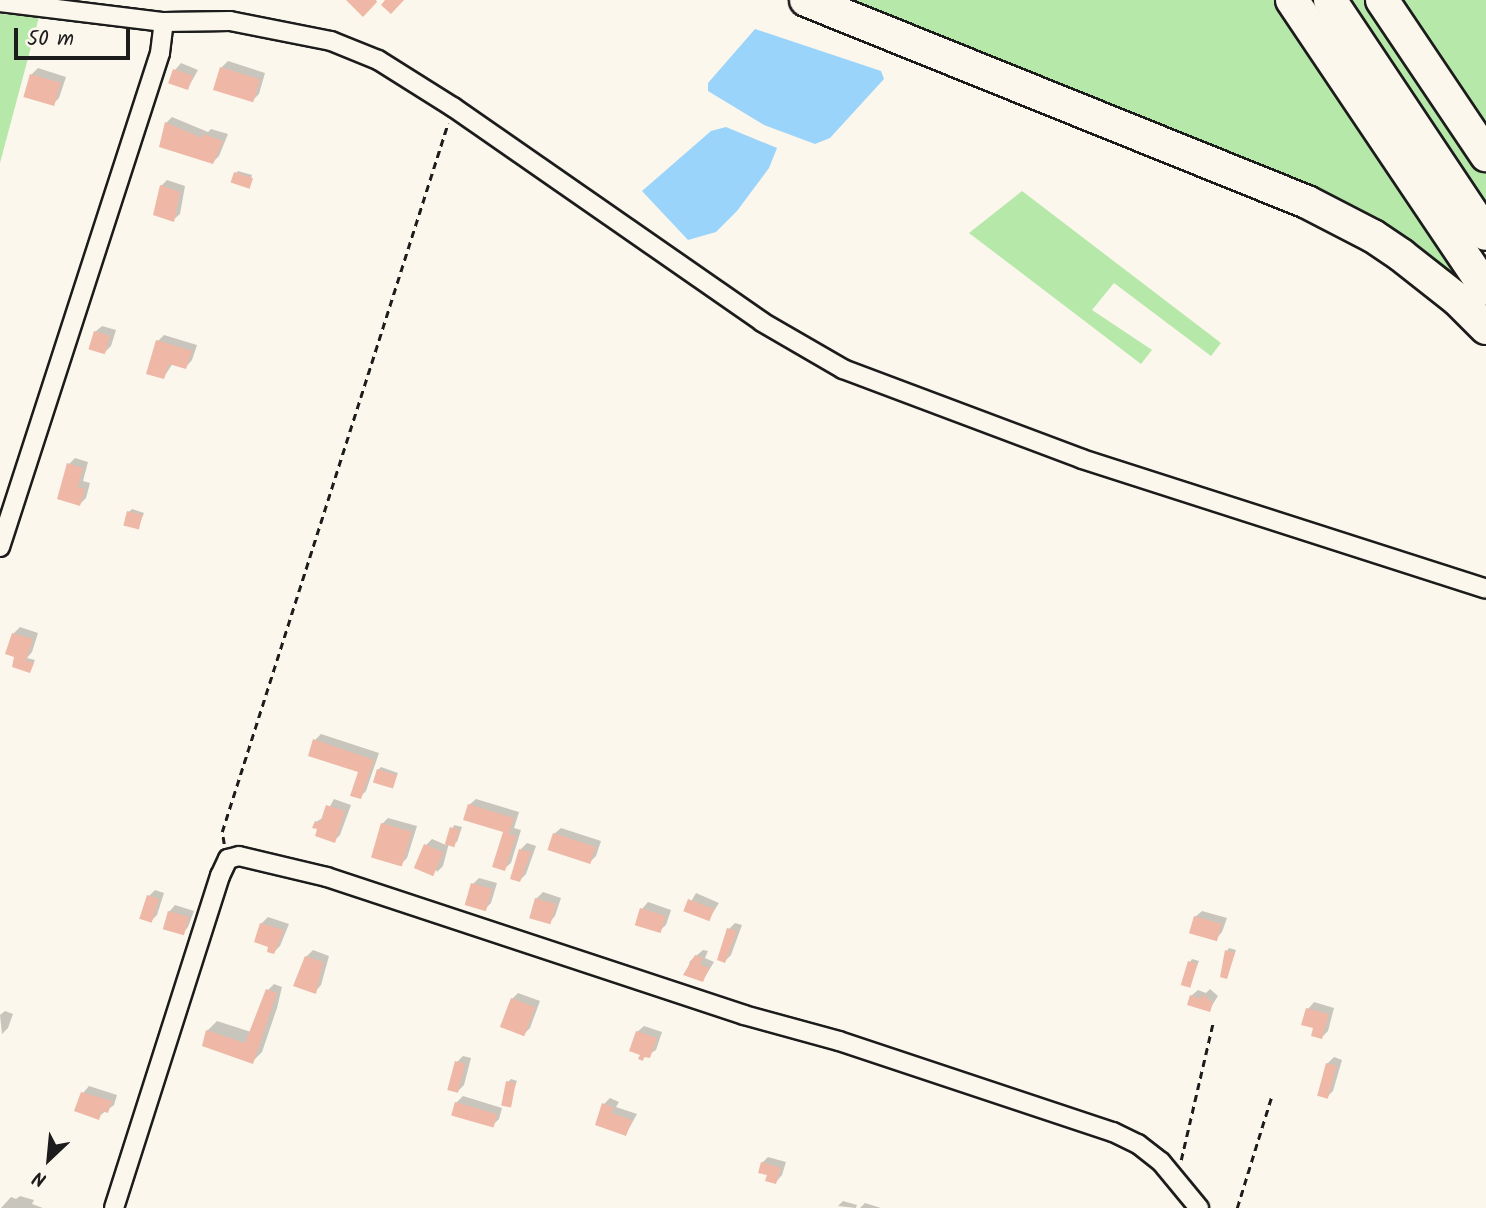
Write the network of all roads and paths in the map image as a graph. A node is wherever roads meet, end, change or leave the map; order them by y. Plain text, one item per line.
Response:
1 (806, 0) edge
2 (1292, 0) edge
3 (1330, 0) edge
4 (1382, 0) edge
5 (0, 2) edge
6 (164, 22) junction
7 (453, 107) junction
8 (1486, 155) edge
9 (1486, 234) edge
10 (1486, 289) edge
11 (1486, 328) edge
12 (0, 547) edge
13 (1486, 589) edge
14 (228, 859) junction
15 (1213, 1022) dead end
16 (1271, 1098) dead end
17 (1176, 1181) junction
18 (114, 1208) edge
19 (1199, 1208) edge
20 (1237, 1208) edge

1 - 11 highway
2 - 10 highway
3 - 9 highway
4 - 8 highway
5 - 6 street
6 - 7 street
6 - 12 street
7 - 13 street
7 - 14 path
14 - 17 street
14 - 18 street
15 - 17 path
16 - 20 path
17 - 19 street

